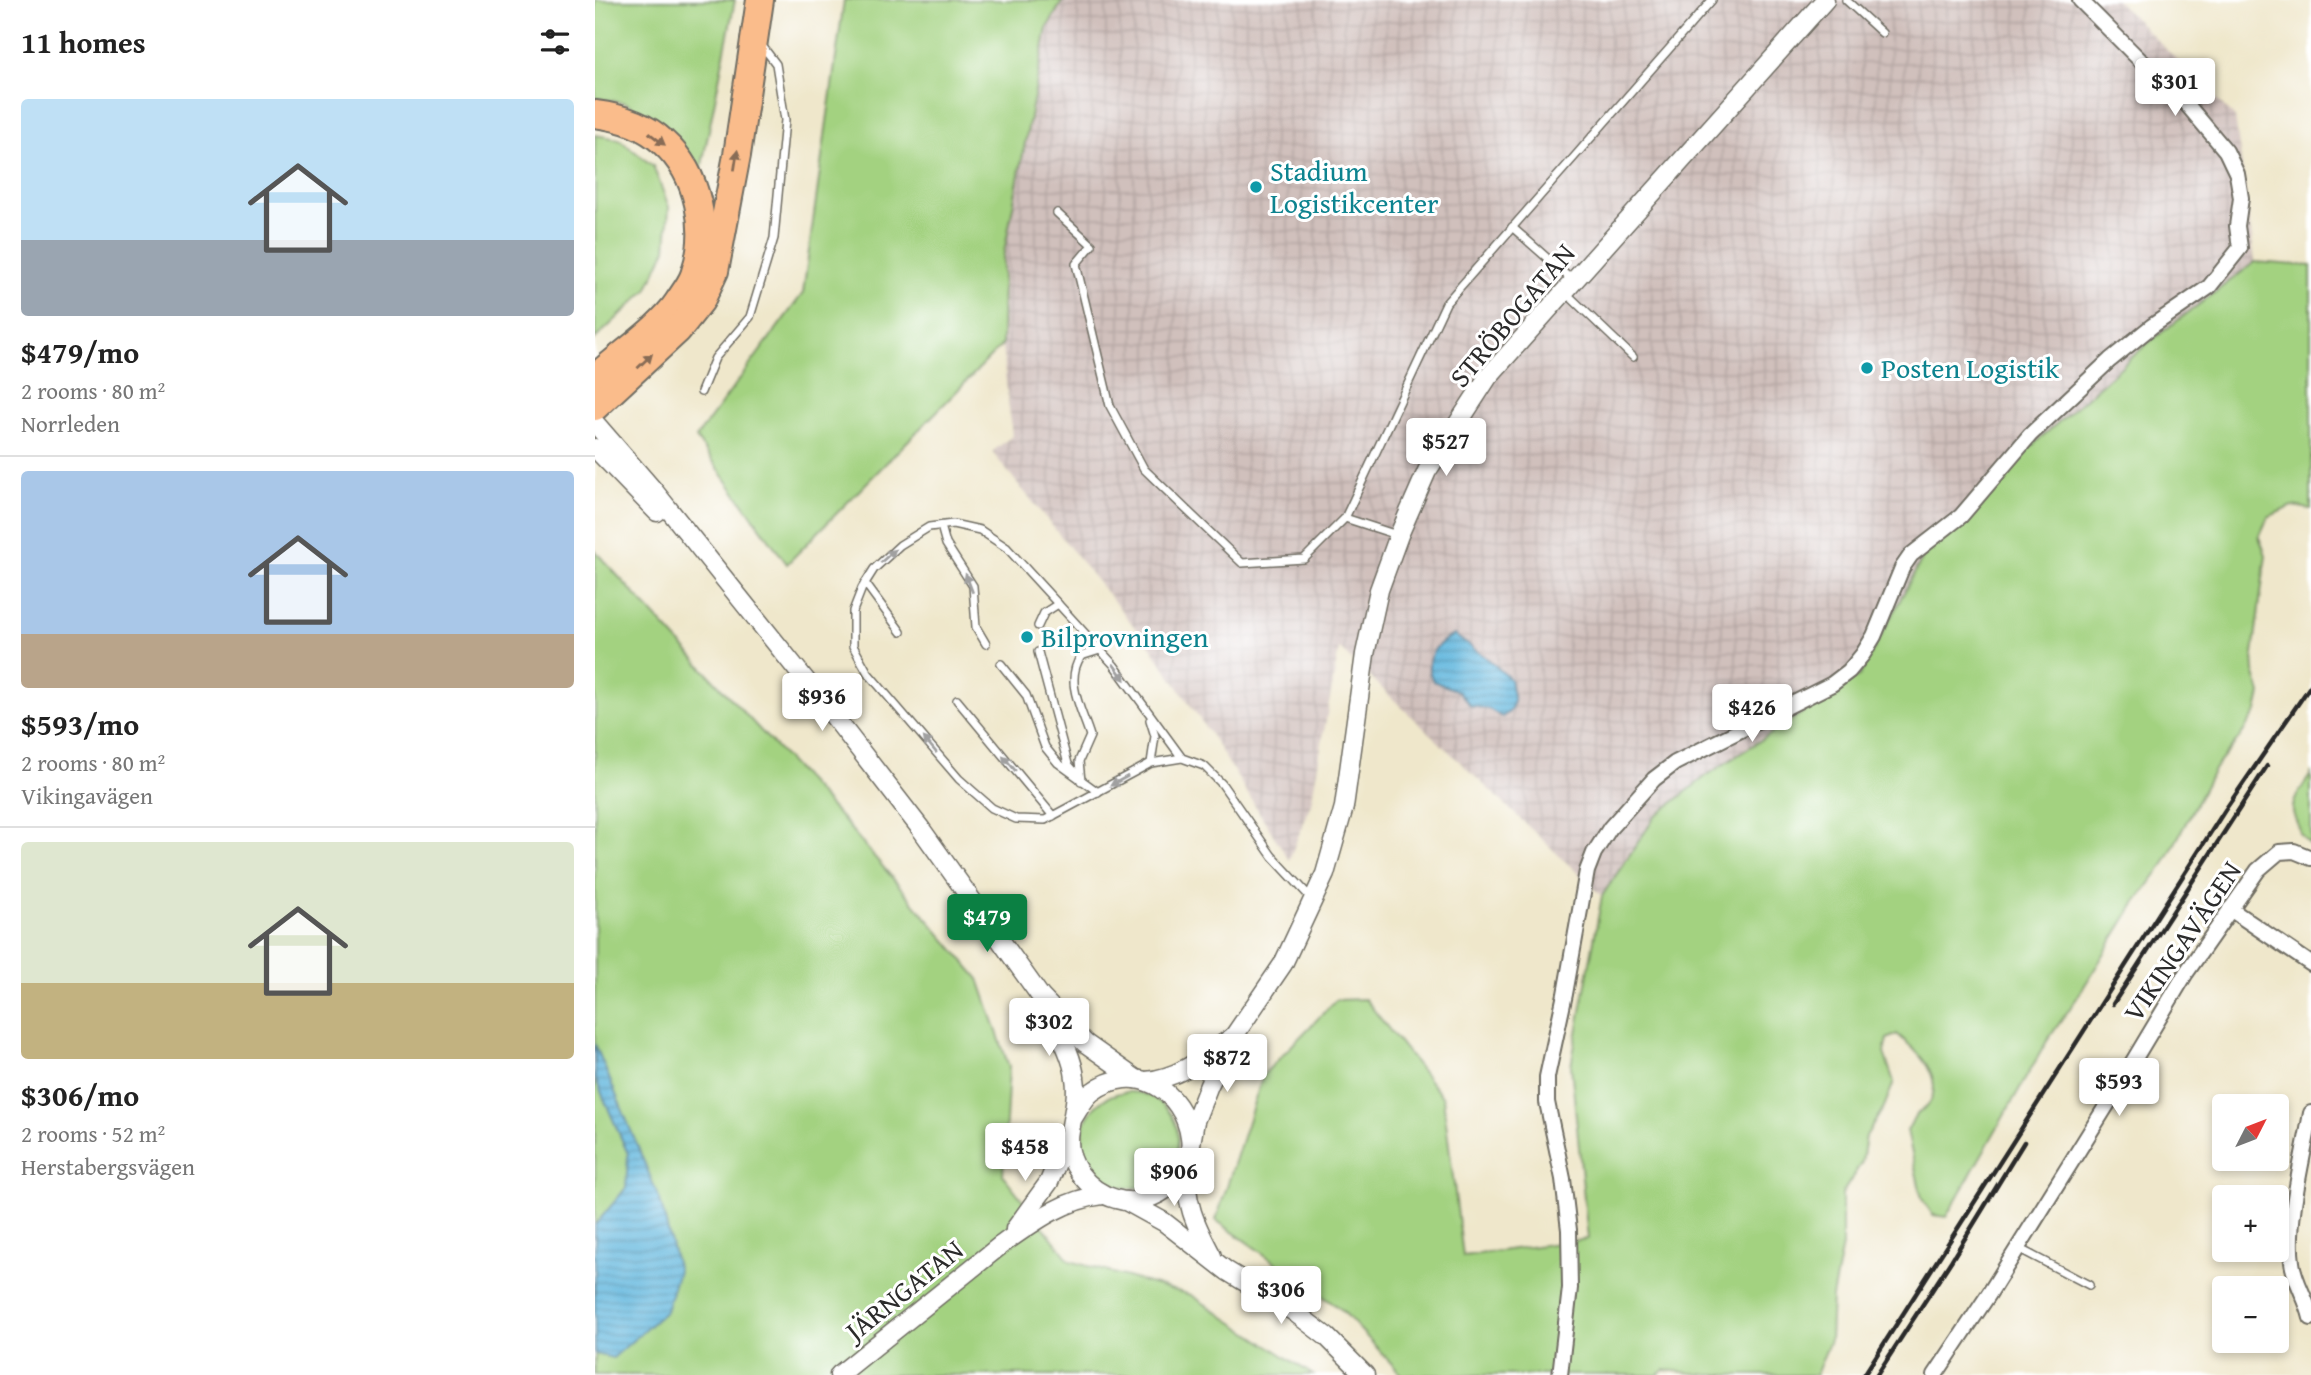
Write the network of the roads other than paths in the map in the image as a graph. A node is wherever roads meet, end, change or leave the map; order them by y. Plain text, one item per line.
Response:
1 (760, 0) edge
2 (1712, 0) edge
3 (1825, 0) edge
4 (1846, 0) edge
5 (2080, 0) edge
6 (1882, 33) dead end
7 (755, 35) junction
8 (595, 114) edge
9 (1057, 213) dead end
10 (1512, 228) junction
11 (1569, 287) junction
12 (1633, 357) dead end
13 (595, 378) edge
14 (701, 392) dead end
15 (595, 407) edge
16 (595, 422) edge
17 (595, 448) edge
18 (1345, 518) junction
19 (941, 526) junction
20 (1399, 535) junction
21 (705, 558) junction
22 (865, 583) junction
23 (1058, 604) junction
24 (1038, 626) dead end
25 (901, 632) dead end
26 (986, 644) dead end
27 (1100, 650) junction
28 (1038, 652) dead end
29 (1001, 664) dead end
30 (957, 699) dead end
31 (1147, 712) junction
32 (1182, 758) junction
33 (1151, 764) junction
34 (1081, 781) junction
35 (1098, 792) junction
36 (1053, 816) junction
37 (2311, 858) edge
38 (1314, 900) junction
39 (2231, 909) junction
40 (2311, 964) edge
41 (1041, 997) junction
42 (1234, 1036) junction
43 (1141, 1080) junction
44 (2311, 1113) edge
45 (1071, 1125) junction
46 (1189, 1152) junction
47 (1103, 1195) junction
48 (1126, 1201) junction
49 (1000, 1245) junction
50 (2018, 1248) junction
51 (1213, 1259) junction
52 (2089, 1285) dead end
53 (2311, 1318) edge
54 (839, 1375) edge
55 (1365, 1375) edge
56 (1560, 1375) edge
57 (1935, 1375) edge

1 - 7 highway
2 - 10 lane
3 - 11 street, STRÖBOGATAN
4 - 6 lane
5 - 56 street
7 - 14 lane
15 -> 7 highway
8 -> 13 highway
9 - 18 lane
10 - 11 lane
10 - 18 lane
11 - 12 lane
11 - 20 street, STRÖBOGATAN
16 - 21 street
17 - 21 street
18 - 20 lane
22 -> 19 lane
19 - 23 lane
26 -> 19 lane
20 - 38 street, STRÖBOGATAN
21 - 41 street
22 - 25 lane
36 -> 22 lane
23 - 24 lane
23 - 27 lane
27 -> 31 lane
27 - 34 lane
28 - 34 lane
29 - 34 lane
36 -> 30 lane
31 - 32 lane
31 - 33 lane
32 - 33 lane
32 - 38 lane
33 -> 35 lane
34 - 35 lane
35 - 36 lane
37 - 39 street, VIKINGAVÄGEN
38 - 42 street, STRÖBOGATAN
39 - 40 street
39 - 50 street, VIKINGAVÄGEN
41 - 43 street
41 - 45 street
42 - 43 street, STRÖBOGATAN
42 - 46 street, STRÖBOGATAN
43 - 45 street
43 - 46 street
44 - 53 street
45 - 47 street
45 - 49 street, JÄRNGATAN
46 - 48 street
46 - 51 street
47 - 48 street
47 - 49 street, JÄRNGATAN
48 - 51 street
49 - 54 street, JÄRNGATAN
50 - 52 lane
50 - 57 street, VIKINGAVÄGEN
51 - 55 street

